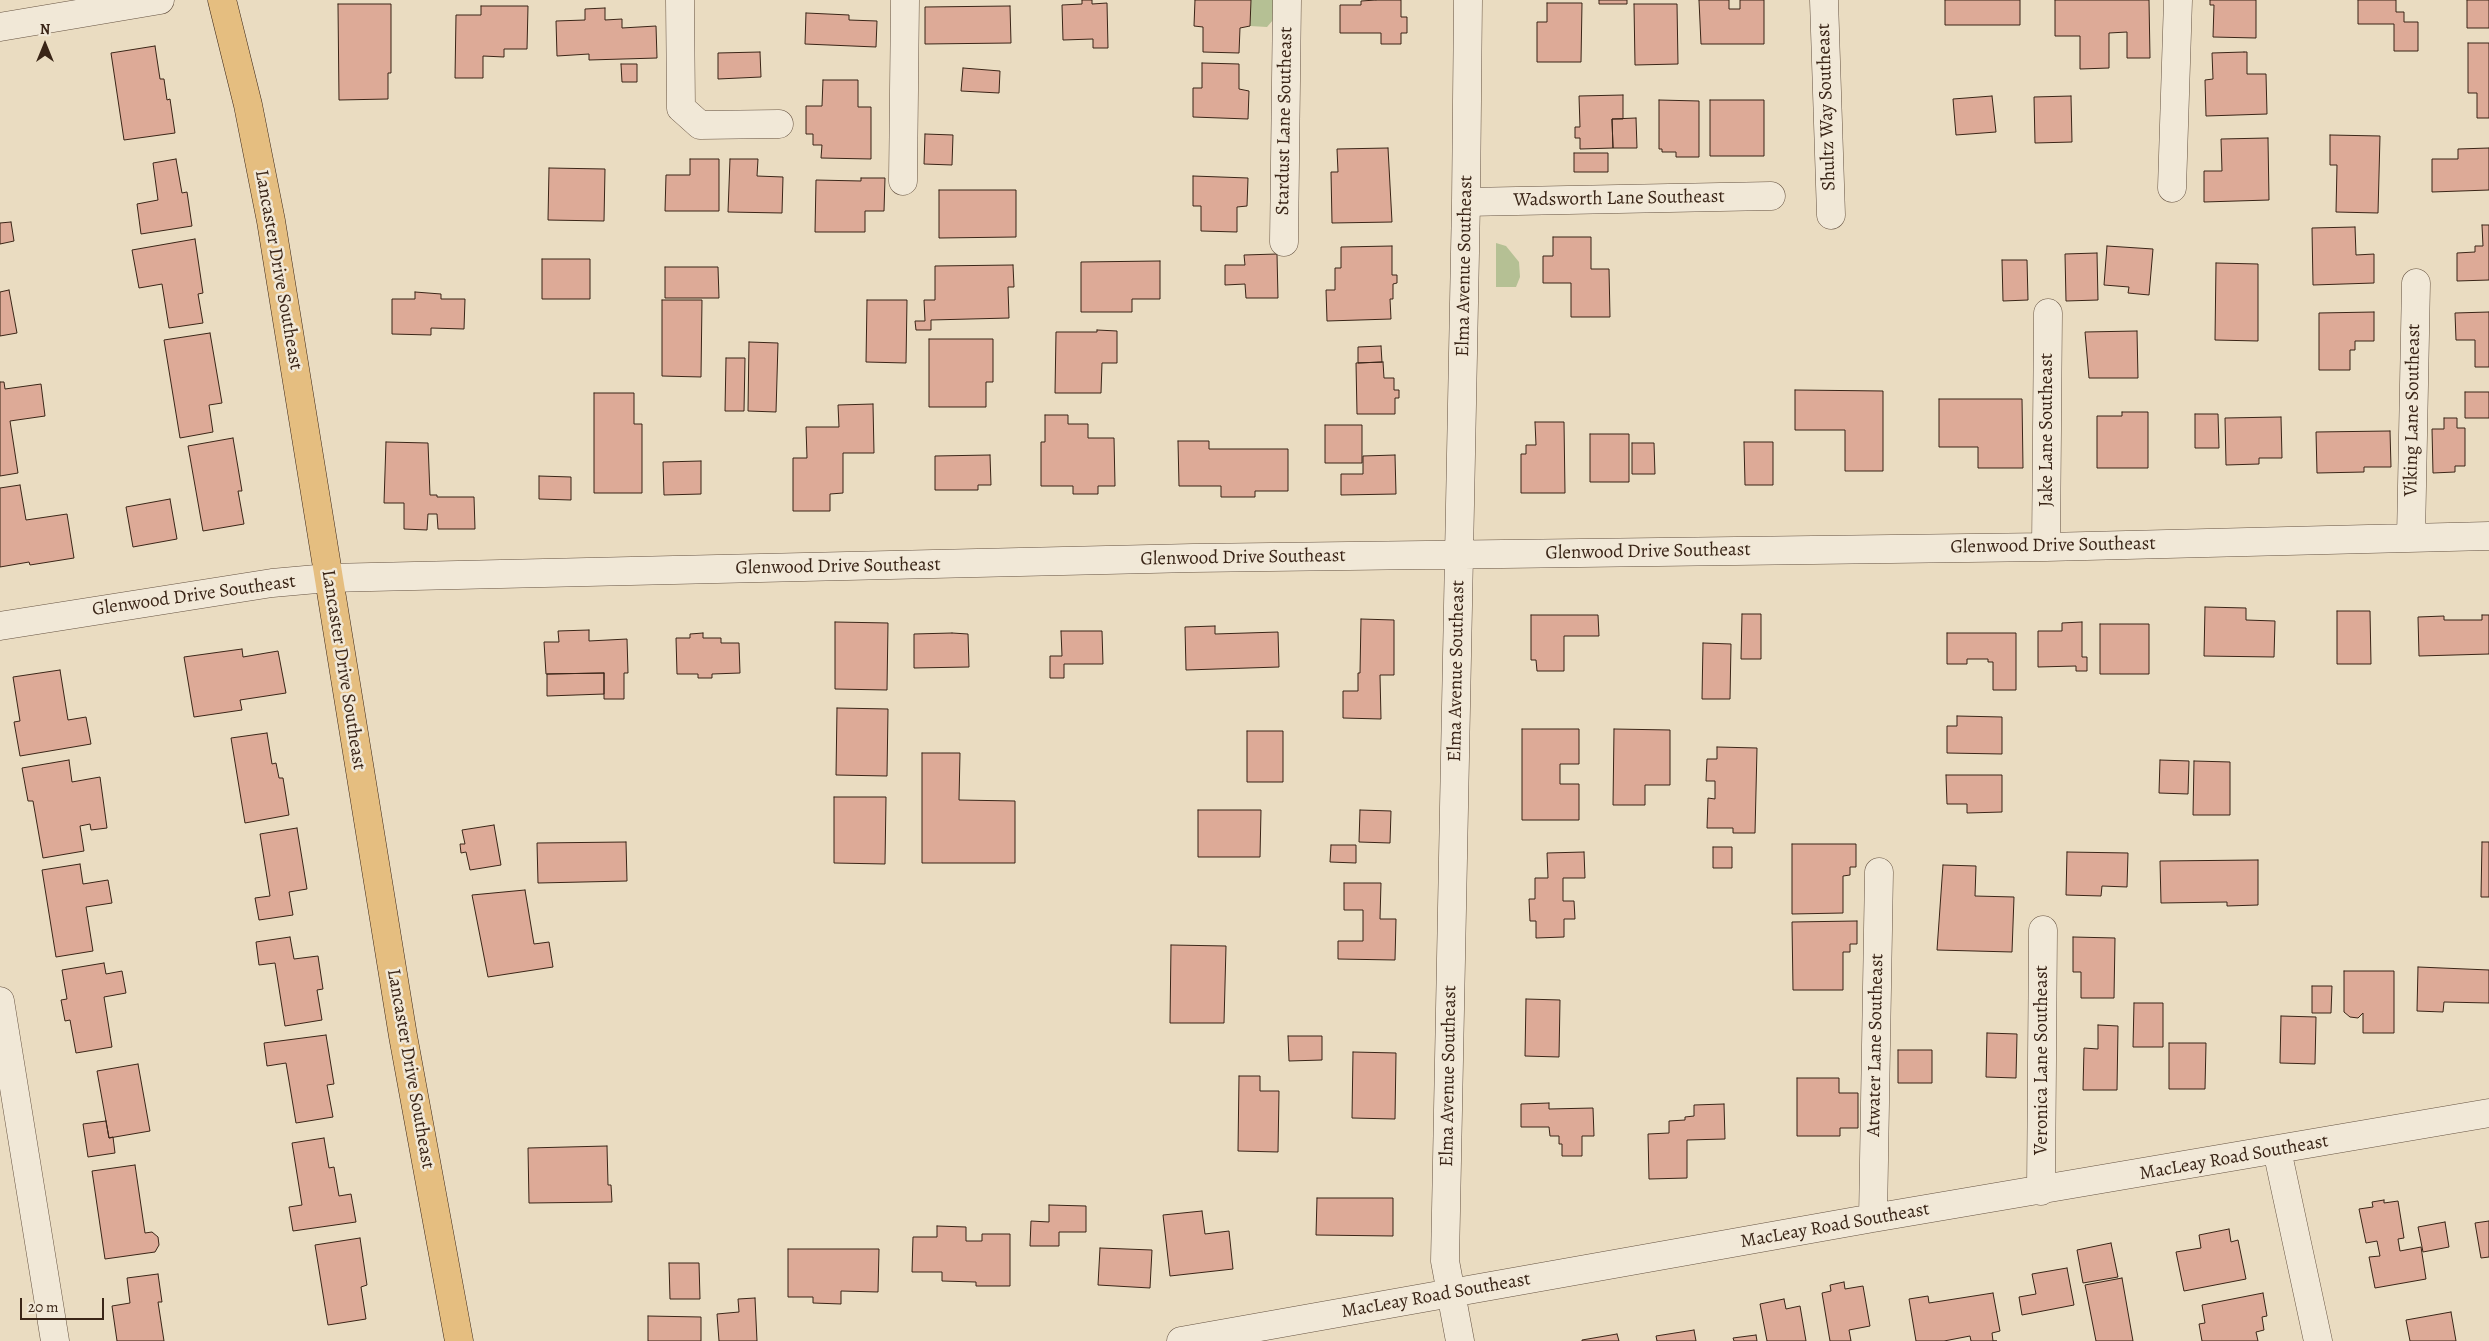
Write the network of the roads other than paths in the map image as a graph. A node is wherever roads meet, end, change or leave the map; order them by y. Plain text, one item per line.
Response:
1 (160, 0) edge
2 (222, 0) edge
3 (680, 0) edge
4 (905, 0) edge
5 (1286, 0) edge
6 (1468, 0) edge
7 (1824, 0) edge
8 (2178, 0) edge
9 (0, 27) edge
10 (779, 124) dead end
11 (904, 181) dead end
12 (2172, 188) dead end
13 (1771, 196) dead end
14 (1466, 202) junction
15 (1830, 215) dead end
16 (1284, 242) dead end
17 (2416, 283) dead end
18 (2048, 313) dead end
19 (2489, 536) edge
20 (2411, 537) junction
21 (2046, 547) junction
22 (1460, 555) junction
23 (328, 578) junction
24 (0, 626) edge
25 (1879, 872) dead end
26 (2043, 930) dead end
27 (0, 1001) edge
28 (2489, 1113) edge
29 (2277, 1150) junction
30 (2041, 1191) junction
31 (1874, 1218) junction
32 (1450, 1294) junction
33 (55, 1341) edge
34 (459, 1341) edge
35 (1181, 1341) edge
36 (1460, 1341) edge
37 (2318, 1341) edge

1 - 9 street
2 - 23 main road, Lancaster Drive Southeast
3 - 10 street
4 - 11 street
5 - 16 street, Stardust Lane Southeast
6 - 14 street, Elma Avenue Southeast
7 - 15 street, Shultz Way Southeast
8 - 12 street
13 - 14 street, Wadsworth Lane Southeast
14 - 22 street, Elma Avenue Southeast
17 - 20 street, Viking Lane Southeast
18 - 21 street, Jake Lane Southeast
19 - 20 street, Glenwood Drive Southeast
20 - 21 street, Glenwood Drive Southeast
21 - 22 street, Glenwood Drive Southeast
22 - 23 street, Glenwood Drive Southeast
22 - 32 street, Elma Avenue Southeast
23 - 24 street, Glenwood Drive Southeast
23 - 34 main road, Lancaster Drive Southeast
25 - 31 street, Atwater Lane Southeast
26 - 30 street, Veronica Lane Southeast
27 - 33 street
28 - 29 street, MacLeay Road Southeast
29 - 30 street, MacLeay Road Southeast
29 - 37 street
30 - 31 street, MacLeay Road Southeast
31 - 32 street, MacLeay Road Southeast
32 - 35 street, MacLeay Road Southeast
32 - 36 street, Elma Avenue Southeast

